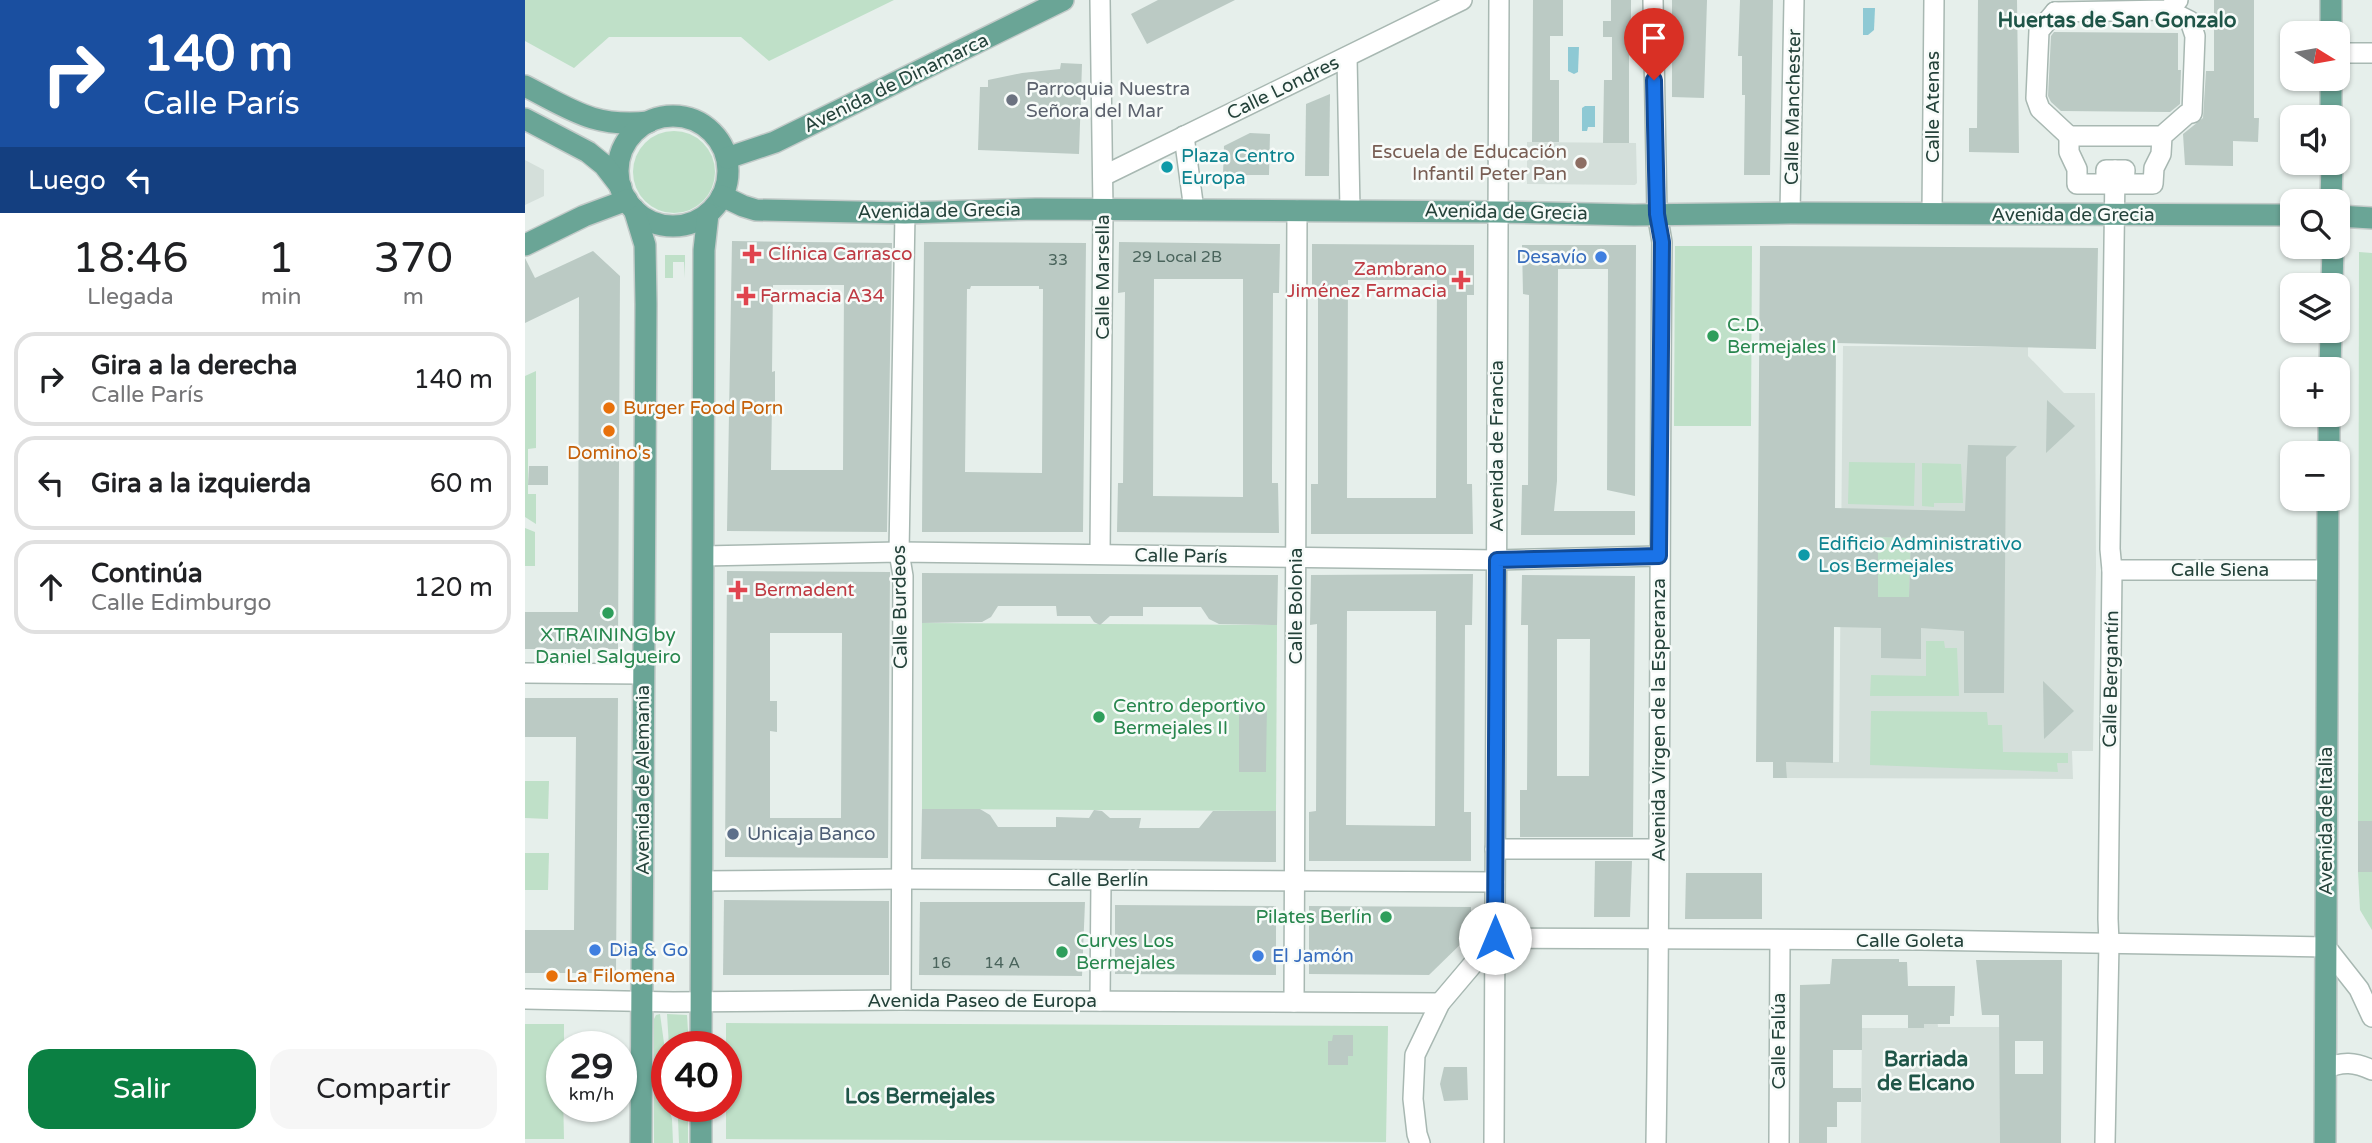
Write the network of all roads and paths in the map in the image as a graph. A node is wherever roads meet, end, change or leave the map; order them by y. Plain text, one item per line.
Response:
1 (1063, 0) edge
2 (1100, 0) edge
3 (1462, 0) edge
4 (1499, 0) edge
5 (1653, 0) edge
6 (1794, 0) edge
7 (1934, 0) edge
8 (2331, 0) edge
9 (2173, 5) edge
10 (2053, 6) edge
11 (2331, 21) edge
12 (2350, 53) edge
13 (2372, 53) edge
14 (1347, 57) junction
15 (525, 86) edge
16 (525, 119) edge
17 (651, 121) junction
18 (1185, 136) junction
19 (2069, 136) junction
20 (2162, 136) junction
21 (727, 158) junction
22 (2115, 170) junction
23 (1103, 176) junction
24 (722, 196) junction
25 (627, 198) junction
26 (1103, 209) junction
27 (1195, 210) junction
28 (1297, 210) junction
29 (1349, 211) junction
30 (1498, 212) junction
31 (905, 213) junction
32 (1790, 213) junction
33 (708, 214) junction
34 (1657, 214) junction
35 (1932, 214) junction
36 (2115, 215) junction
37 (2280, 215) edge
38 (2350, 217) edge
39 (2372, 218) edge
40 (525, 245) edge
41 (2328, 511) edge
42 (899, 552) junction
43 (1100, 554) junction
44 (703, 556) junction
45 (1659, 556) junction
46 (1296, 558) junction
47 (1497, 560) junction
48 (2112, 570) junction
49 (2328, 570) junction
50 (525, 673) edge
51 (643, 674) junction
52 (1495, 849) junction
53 (1659, 849) junction
54 (903, 879) junction
55 (1101, 880) junction
56 (702, 881) junction
57 (1295, 881) junction
58 (1495, 882) junction
59 (1495, 938) junction
60 (1780, 940) junction
61 (1659, 941) junction
62 (2109, 943) junction
63 (2326, 947) junction
64 (525, 999) edge
65 (642, 1000) junction
66 (901, 1000) junction
67 (1100, 1001) junction
68 (701, 1002) junction
69 (1294, 1002) junction
70 (1440, 1003) junction
71 (2372, 1017) edge
72 (701, 1031) edge
73 (2325, 1069) junction
74 (2372, 1070) edge
75 (701, 1122) edge
76 (641, 1143) edge
77 (701, 1143) edge
78 (1420, 1143) edge
79 (1494, 1143) edge
80 (1656, 1143) edge
81 (1779, 1143) edge
82 (2105, 1143) edge
83 (2325, 1143) edge

1 - 21 main road, Avenida de Dinamarca
2 - 23 street, Calle Marsella
3 - 14 street, Calle Londres
4 - 30 street, Avenida de Francia
5 - 34 street, Avenida Virgen de la Esperanza
6 - 32 street, Calle Manchester
7 - 35 street, Calle Atenas
8 - 11 main road
9 - 10 street
9 - 20 street
10 - 19 street
12 - 13 street
14 - 18 street, Calle Londres
14 - 29 street
15 - 17 main road
16 - 25 main road
17 - 21 main road
17 - 25 main road
18 - 23 street, Calle Londres
18 - 27 street
19 - 20 street
19 - 22 street
20 - 22 street
21 - 24 main road
22 - 36 street, Calle Bergantín
23 - 26 street, Calle Marsella
24 - 31 main road, Avenida de Grecia
24 - 33 main road
25 - 33 main road
25 - 40 main road
25 - 51 main road, Avenida de Alemania
26 - 27 main road, Avenida de Grecia
26 - 31 main road, Avenida de Grecia
26 - 43 street, Calle Marsella
27 - 28 main road, Avenida de Grecia
28 - 29 main road, Avenida de Grecia
28 - 46 street, Calle Bolonia
29 - 30 main road, Avenida de Grecia
30 - 34 main road, Avenida de Grecia
30 - 47 street, Avenida de Francia
31 - 42 street, Calle Burdeos
32 - 34 main road, Avenida de Grecia
32 - 35 main road, Avenida de Grecia
33 - 44 main road
34 - 45 street, Avenida Virgen de la Esperanza
35 - 36 main road, Avenida de Grecia
36 - 37 main road, Avenida de Grecia
36 - 48 street, Calle Bergantín
38 - 39 main road
41 - 49 main road, Avenida de Italia
42 - 43 street, Calle París
42 - 44 street, Calle París
42 - 54 street, Calle Burdeos
43 - 46 street, Calle París
44 - 56 main road
45 - 47 street, Calle París
45 - 53 street, Avenida Virgen de la Esperanza
46 - 47 street, Calle París
46 - 57 street, Calle Bolonia
47 - 52 street, Avenida de Francia
48 - 49 street, Calle Siena
48 - 62 street, Calle Bergantín
49 - 63 main road, Avenida de Italia
50 - 51 street
51 - 65 main road, Avenida de Alemania
52 - 53 street
52 - 58 street, Avenida de Francia
53 - 61 street, Avenida Virgen de la Esperanza
54 - 55 street, Calle Berlín
54 - 56 street, Calle Berlín
54 - 66 street, Calle Burdeos
55 - 57 street, Calle Berlín
55 - 67 street
56 - 68 main road
57 - 58 street, Calle Berlín
57 - 69 street, Calle Bolonia
58 - 59 street, Avenida de Francia
59 - 61 street, Calle Goleta
59 - 70 street
59 - 79 street, Avenida de Francia
60 - 61 street, Calle Goleta
60 - 62 street, Calle Goleta
60 - 81 street, Calle Falúa
61 - 80 street, Avenida Virgen de la Esperanza
62 - 63 street, Calle Goleta
62 - 82 street, Calle Bergantín
63 - 71 street
63 - 73 main road, Avenida de Italia
64 - 65 street, Avenida Paseo de Europa
65 - 68 street, Avenida Paseo de Europa
65 - 76 main road, Avenida de Alemania
66 - 67 street, Avenida Paseo de Europa
66 - 68 street, Avenida Paseo de Europa
67 - 69 street, Avenida Paseo de Europa
68 - 72 main road
69 - 70 street, Avenida Paseo de Europa
70 - 78 street
73 - 74 street
73 - 83 main road, Avenida de Italia
75 - 77 main road

